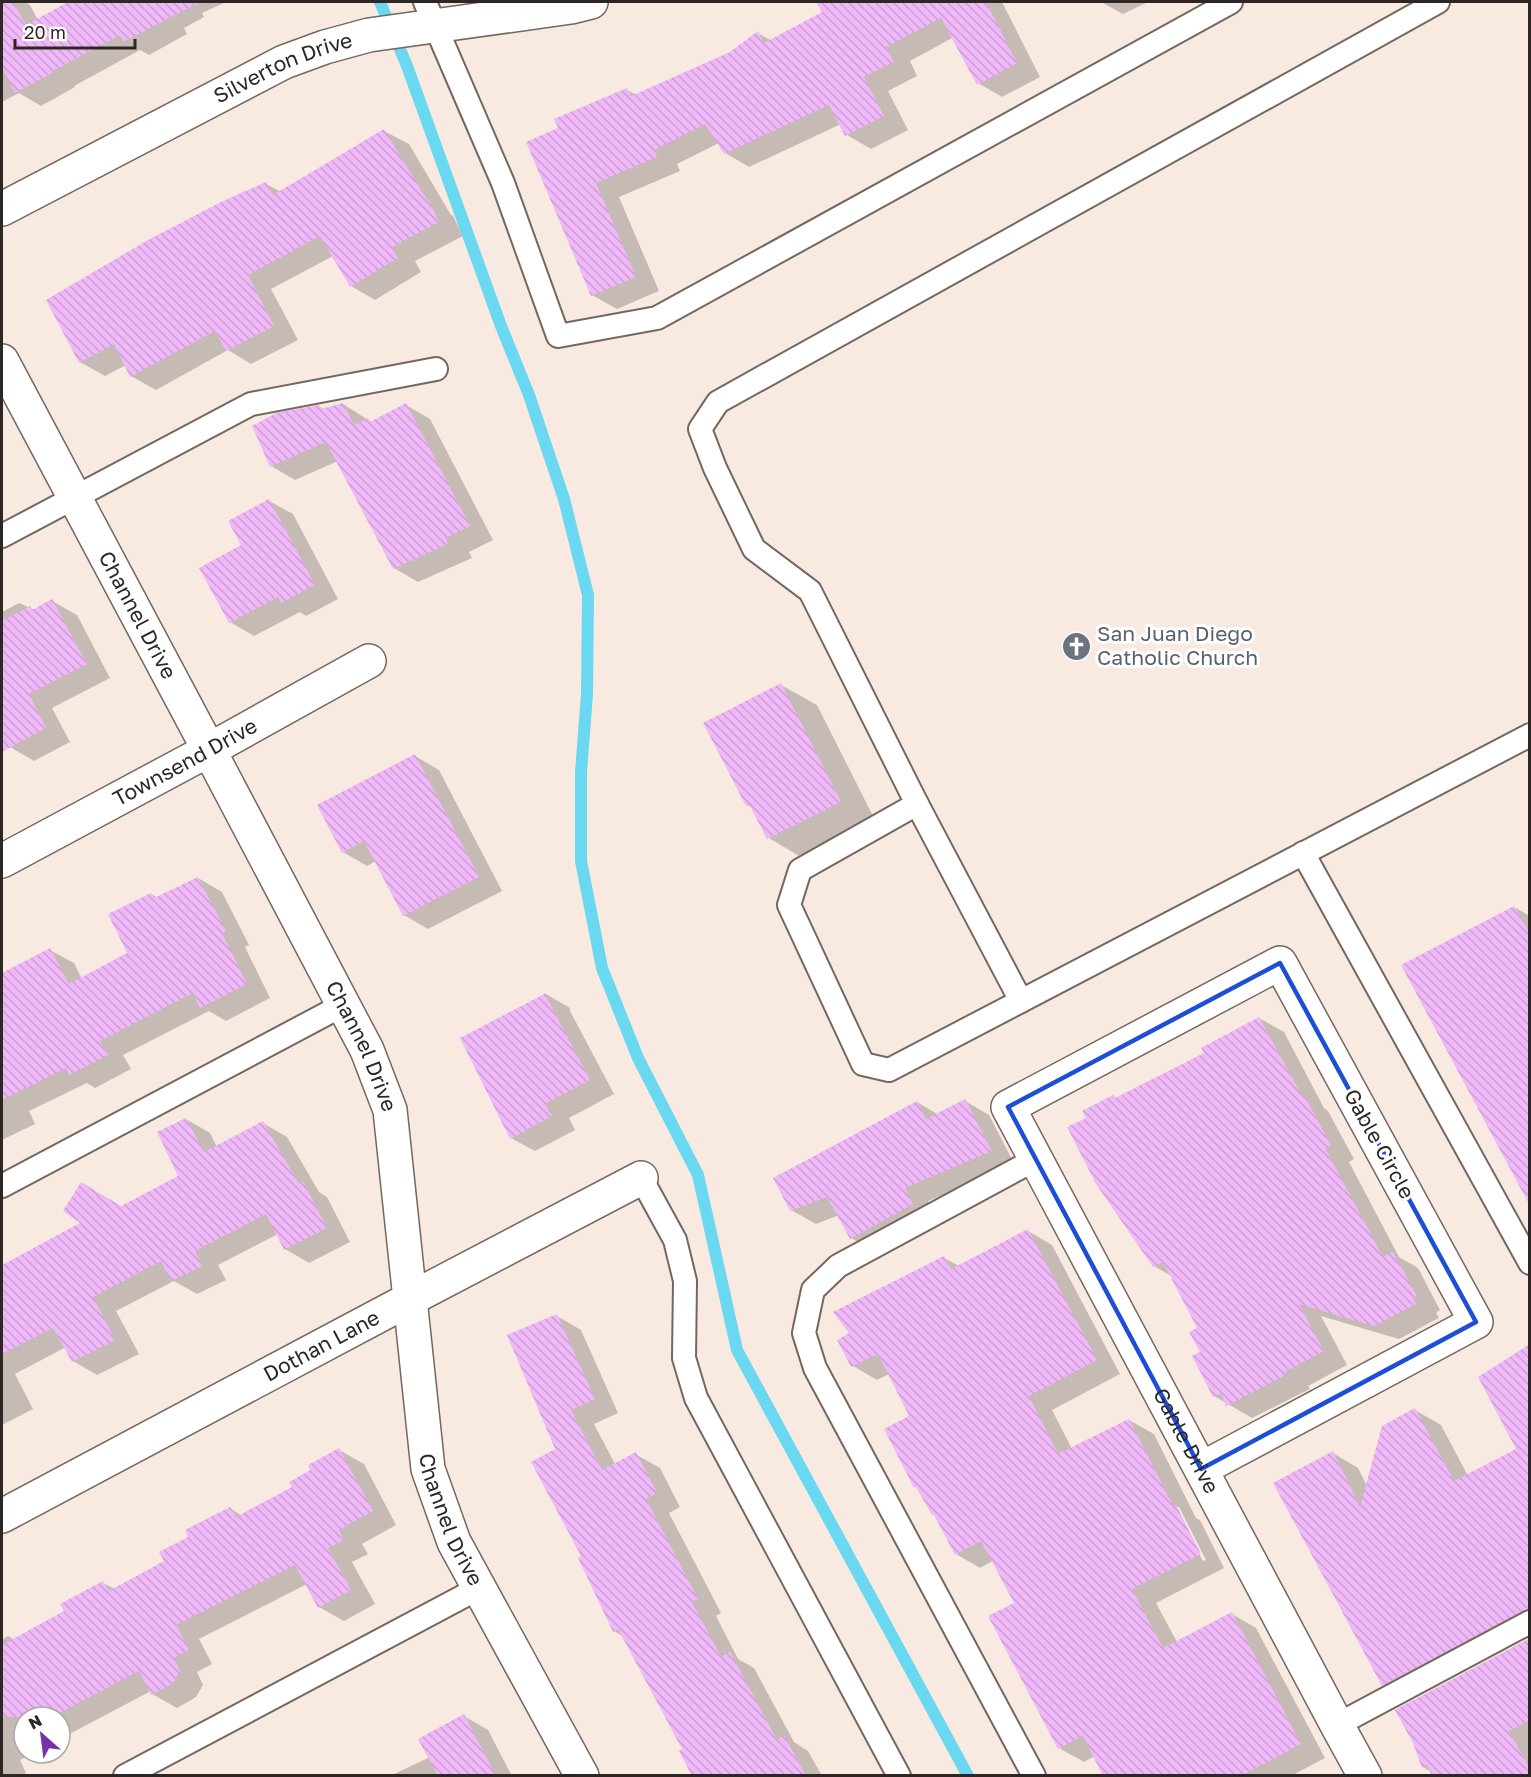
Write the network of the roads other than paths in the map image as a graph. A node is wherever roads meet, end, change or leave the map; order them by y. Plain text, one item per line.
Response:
1 (591, 2) edge
2 (1231, 2) edge
3 (1438, 2) edge
4 (424, 20) edge
5 (2, 209) edge
6 (2, 361) edge
7 (436, 369) dead end
8 (75, 497) junction
9 (2, 536) edge
10 (369, 661) dead end
11 (1530, 735) edge
12 (209, 750) junction
13 (916, 804) junction
14 (1304, 853) junction
15 (2, 861) edge
16 (1021, 1001) junction
17 (343, 1005) junction
18 (1008, 1107) joint
19 (1036, 1159) junction
20 (641, 1178) joint
21 (2, 1185) edge
22 (1530, 1263) edge
23 (410, 1299) junction
24 (1201, 1469) junction
25 (2, 1516) edge
26 (479, 1588) junction
27 (1530, 1622) edge
28 (1337, 1725) junction
29 (125, 1776) edge
30 (582, 1776) edge
31 (899, 1776) edge
32 (1034, 1776) edge
33 (1365, 1776) edge

1 - 4 street, Silverton Drive
2 - 4 lane
3 - 13 lane
4 - 5 street, Silverton Drive
6 - 8 street, Channel Drive
7 - 8 lane
8 - 9 lane
8 - 12 street, Channel Drive
10 - 12 street, Townsend Drive
11 - 14 lane
12 - 15 street, Townsend Drive
12 - 17 street, Channel Drive
13 - 16 lane
13 - 16 lane
14 - 16 lane
14 - 22 lane
17 - 21 lane
17 - 23 street, Channel Drive
18 - 19 street, Gable Drive
18 - 24 street, Gable Circle
19 - 24 street, Gable Drive
19 - 32 lane
20 - 23 street, Dothan Lane
20 - 31 lane
23 - 25 street, Dothan Lane
23 - 26 street, Channel Drive
24 - 28 street, Gable Drive
26 - 29 lane
26 - 30 street, Channel Drive
27 - 28 lane
28 - 33 street, Gable Drive

